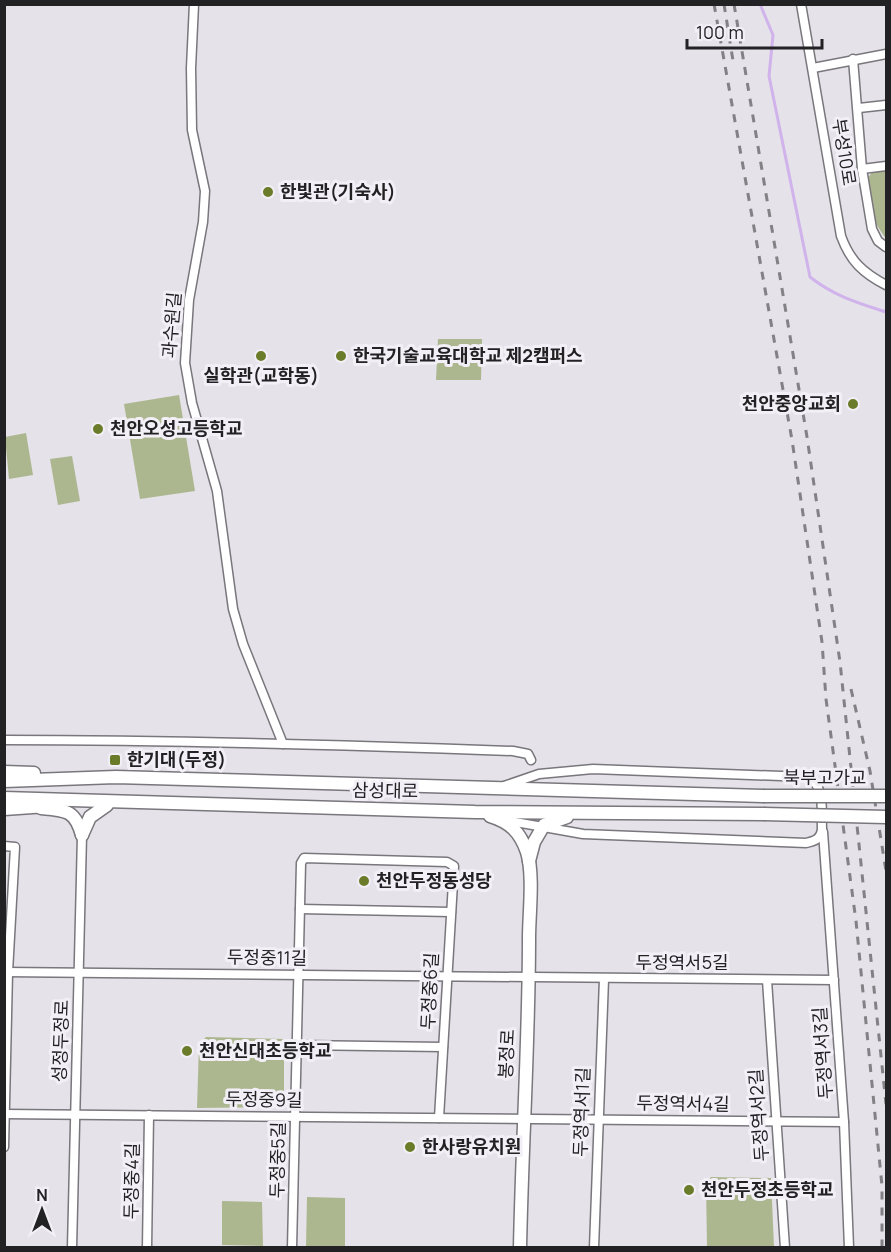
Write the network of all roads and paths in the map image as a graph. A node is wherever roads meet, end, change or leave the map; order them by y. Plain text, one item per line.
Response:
1 (195, 4) edge
2 (801, 4) edge
3 (886, 54) edge
4 (852, 59) junction
5 (813, 68) junction
6 (886, 105) edge
7 (859, 108) junction
8 (886, 166) edge
9 (862, 169) junction
10 (886, 246) edge
11 (886, 285) edge
12 (4, 740) edge
13 (284, 744) junction
14 (531, 760) dead end
15 (4, 772) edge
16 (116, 777) junction
17 (4, 781) edge
18 (496, 788) junction
19 (763, 796) joint
20 (886, 796) edge
21 (4, 798) edge
22 (112, 804) junction
23 (25, 808) junction
24 (4, 809) edge
25 (475, 812) junction
26 (583, 813) junction
27 (764, 814) joint
28 (886, 817) edge
29 (503, 820) junction
30 (544, 825) junction
31 (822, 829) junction
32 (82, 835) junction
33 (806, 843) junction
34 (4, 846) edge
35 (825, 857) junction
36 (529, 862) junction
37 (454, 866) joint
38 (8, 904) edge
39 (300, 909) junction
40 (451, 912) junction
41 (6, 972) edge
42 (80, 973) junction
43 (300, 975) junction
44 (447, 977) junction
45 (529, 978) junction
46 (604, 979) junction
47 (767, 980) junction
48 (834, 980) junction
49 (6, 1037) edge
50 (297, 1045) junction
51 (443, 1047) junction
52 (5, 1114) edge
53 (75, 1114) junction
54 (149, 1115) junction
55 (296, 1116) junction
56 (439, 1118) junction
57 (523, 1119) junction
58 (598, 1119) junction
59 (776, 1121) junction
60 (844, 1122) junction
61 (4, 1147) edge
62 (72, 1248) edge
63 (147, 1248) edge
64 (292, 1248) edge
65 (520, 1248) edge
66 (594, 1248) edge
67 (785, 1248) edge
68 (849, 1248) edge

1 - 13 street, 과수원길
2 - 5 street, 부성10로
3 - 4 street
4 - 5 street
4 - 7 street
5 - 11 street, 부성10로
6 - 7 street
7 - 9 street
8 - 9 street
9 - 10 street
12 - 13 street
13 - 14 street
15 - 16 main road
16 - 17 main road, 삼성대로
16 - 18 main road, 삼성대로
18 - 19 main road, 삼성대로
18 - 31 street, 두정역서3길
19 - 20 main road, 북부고가교, bridge
21 - 22 main road, 삼성대로
22 - 23 main road
22 - 25 main road, 삼성대로
22 - 32 main road
23 - 24 main road
23 - 32 main road
25 - 26 main road, 삼성대로
25 - 29 main road
26 - 27 main road, 삼성대로
26 - 30 main road
27 - 28 main road, 북부고가교, bridge
29 - 30 street
29 - 36 main road
30 - 33 street
30 - 36 main road
31 - 33 street
31 - 35 street, 두정역서3길
32 - 42 street, 성정두정로
33 - 35 street
34 - 38 street
35 - 48 street, 두정역서3길
36 - 45 main road, 봉정로
37 - 39 street, 두정중5길
37 - 40 street, 두정중6길
38 - 41 street
39 - 40 street
39 - 43 street, 두정중5길
40 - 44 street, 두정중6길
41 - 42 street, 두정중11길
41 - 49 street
42 - 43 street, 두정중11길
42 - 53 street, 성정두정로
43 - 44 street, 두정중11길
43 - 50 street, 두정중5길
44 - 45 street, 두정중11길
44 - 51 street, 두정중6길
45 - 46 street, 두정역서5길
45 - 57 main road, 봉정로
46 - 47 street, 두정역서5길
46 - 58 street, 두정역서1길
47 - 48 street, 두정역서5길
47 - 59 street, 두정역서2길
48 - 60 street, 두정역서3길
49 - 52 street
50 - 51 street
50 - 55 street, 두정중5길
51 - 56 street, 두정중6길
52 - 53 street, 두정중9길
52 - 61 street
53 - 54 street, 두정중9길
53 - 62 street, 성정두정로
54 - 55 street, 두정중9길
54 - 63 street, 두정중4길
55 - 56 street, 두정중9길
55 - 64 street, 두정중5길
56 - 57 street, 두정중9길
57 - 58 street, 두정역서4길
57 - 65 main road, 봉정로
58 - 59 street, 두정역서4길
58 - 66 street, 두정역서1길
59 - 60 street, 두정역서4길
59 - 67 street, 두정역서2길
60 - 68 street, 두정역서3길

